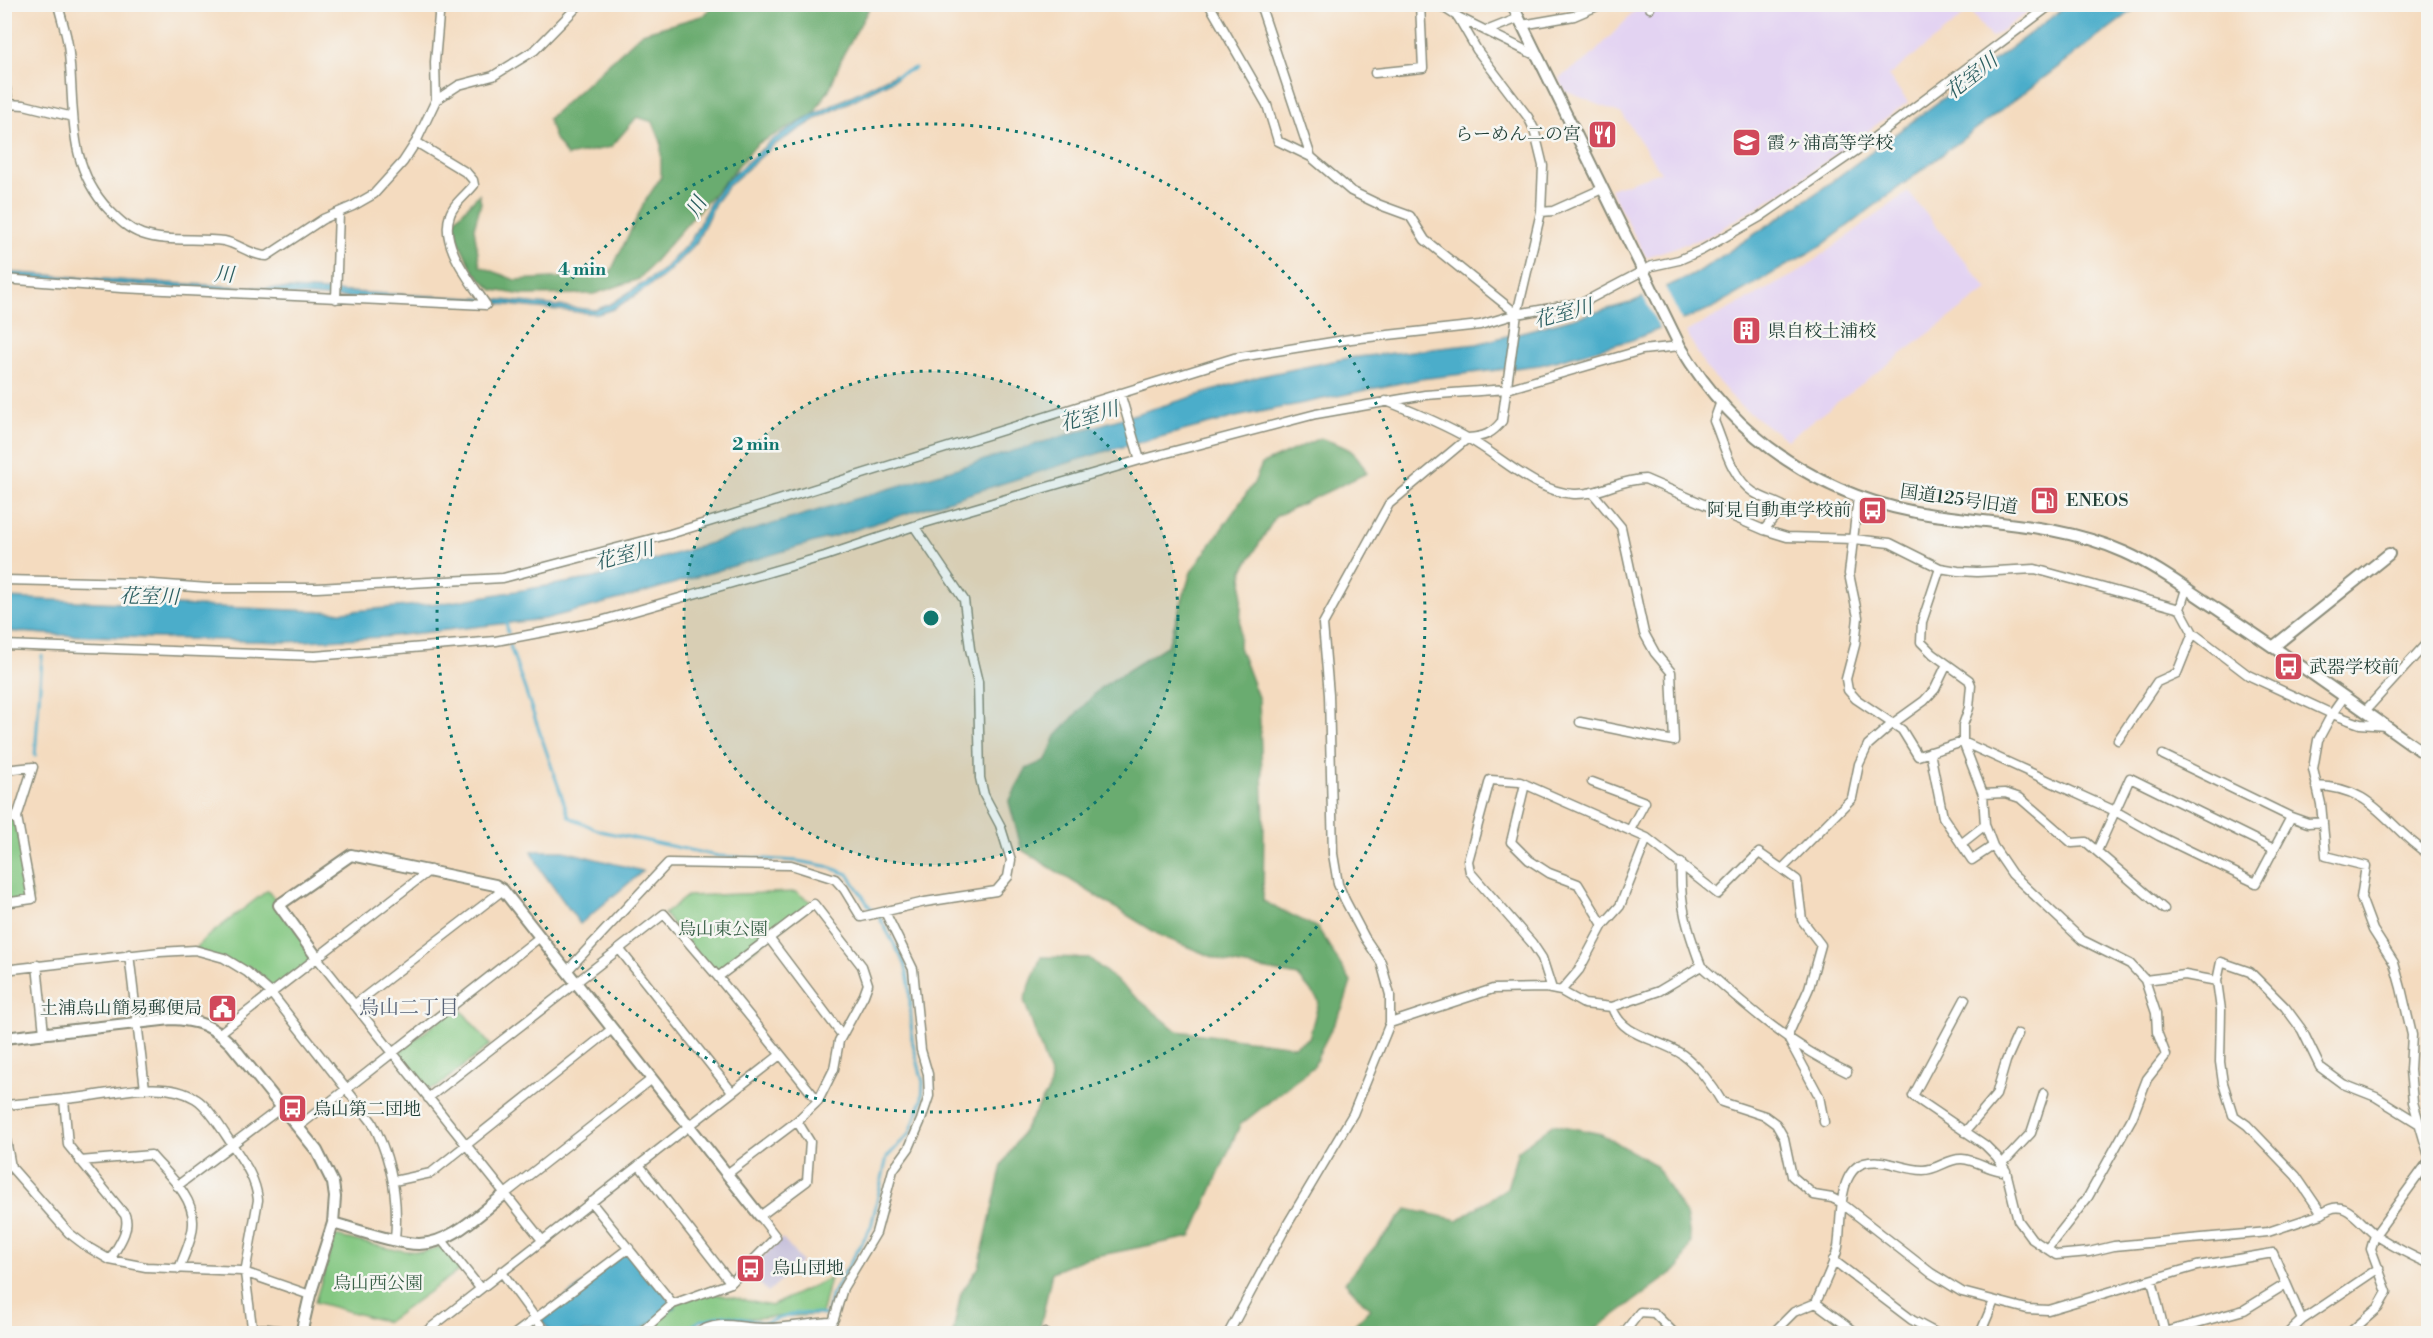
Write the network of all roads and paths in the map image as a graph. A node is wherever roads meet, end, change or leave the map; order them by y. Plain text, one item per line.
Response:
1 (58, 4) edge
2 (440, 4) edge
3 (580, 4) edge
4 (1209, 4) edge
5 (1260, 4) edge
6 (1420, 4) edge
7 (1438, 4) edge
8 (1512, 4) edge
9 (1602, 4) edge
10 (2052, 4) edge
11 (1458, 17) junction
12 (1521, 22) junction
13 (1486, 31) junction
14 (1537, 56) junction
15 (1375, 73) dead end
16 (4, 80) edge
17 (436, 100) junction
18 (9, 104) junction
19 (73, 117) junction
20 (4, 132) edge
21 (416, 142) junction
22 (1311, 157) junction
23 (1602, 189) junction
24 (339, 212) junction
25 (1541, 212) junction
26 (1642, 271) junction
27 (4, 279) edge
28 (336, 299) junction
29 (1517, 314) junction
30 (1680, 346) junction
31 (1507, 389) junction
32 (1120, 393) junction
33 (1385, 401) junction
34 (1720, 404) junction
35 (1468, 438) junction
36 (1140, 460) junction
37 (1592, 492) junction
38 (1858, 497) junction
39 (914, 526) junction
40 (1764, 530) junction
41 (1854, 539) junction
42 (2389, 554) dead end
43 (1940, 568) junction
44 (4, 580) edge
45 (2186, 589) junction
46 (2180, 609) junction
47 (2193, 633) junction
48 (4, 645) edge
49 (2425, 645) dead end
50 (2273, 647) junction
51 (1947, 664) junction
52 (2344, 697) junction
53 (2365, 711) junction
54 (2332, 714) junction
55 (1580, 722) dead end
56 (1892, 724) junction
57 (2386, 726) junction
58 (2118, 740) dead end
59 (1963, 742) junction
60 (1930, 752) junction
61 (2163, 754) dead end
62 (2428, 756) edge
63 (4, 770) edge
64 (1592, 782) dead end
65 (1525, 784) junction
66 (2316, 786) junction
67 (1983, 794) junction
68 (2115, 811) junction
69 (17, 817) junction
70 (2291, 817) junction
71 (4, 819) edge
72 (2323, 822) junction
73 (1986, 825) junction
74 (1630, 831) junction
75 (1647, 838) junction
76 (1961, 844) junction
77 (1993, 846) junction
78 (2274, 849) junction
79 (2097, 851) junction
80 (2428, 854) edge
81 (1681, 863) junction
82 (1782, 869) junction
83 (430, 870) junction
84 (503, 890) junction
85 (4, 903) edge
86 (2164, 909) dead end
87 (885, 912) junction
88 (1603, 925) junction
89 (540, 937) junction
90 (769, 938) junction
91 (620, 950) junction
92 (129, 954) junction
93 (318, 959) junction
94 (37, 965) junction
95 (1701, 966) junction
96 (4, 970) edge
97 (567, 971) junction
98 (718, 977) junction
99 (2145, 980) junction
100 (2217, 981) junction
101 (576, 984) junction
102 (1556, 990) junction
103 (271, 993) junction
104 (1965, 999) dead end
105 (354, 1005) junction
106 (1612, 1006) junction
107 (138, 1022) junction
108 (1390, 1023) junction
109 (612, 1029) junction
110 (44, 1033) junction
111 (220, 1034) junction
112 (2018, 1034) dead end
113 (842, 1035) junction
114 (4, 1038) edge
115 (1789, 1040) junction
116 (393, 1053) junction
117 (780, 1055) junction
118 (1847, 1072) dead end
119 (651, 1079) junction
120 (145, 1089) junction
121 (347, 1089) junction
122 (732, 1092) junction
123 (2044, 1093) dead end
124 (428, 1098) junction
125 (64, 1099) junction
126 (818, 1101) junction
127 (4, 1106) edge
128 (282, 1107) junction
129 (797, 1120) junction
130 (1824, 1122) dead end
131 (2418, 1123) junction
132 (689, 1126) junction
133 (297, 1127) junction
134 (4, 1129) edge
135 (1965, 1132) junction
136 (466, 1145) junction
137 (233, 1146) junction
138 (2428, 1153) edge
139 (80, 1161) junction
140 (2428, 1162) edge
141 (639, 1164) junction
142 (8, 1168) edge
143 (2004, 1168) junction
144 (727, 1174) junction
145 (394, 1181) junction
146 (177, 1186) junction
147 (505, 1194) junction
148 (591, 1202) junction
149 (1840, 1202) junction
150 (2322, 1214) junction
151 (760, 1216) junction
152 (333, 1223) junction
153 (2375, 1235) junction
154 (395, 1239) junction
155 (441, 1239) junction
156 (542, 1240) junction
157 (629, 1248) junction
158 (2047, 1249) junction
159 (110, 1260) junction
160 (1833, 1260) junction
161 (2428, 1263) edge
162 (2379, 1268) junction
163 (179, 1269) junction
164 (501, 1272) junction
165 (245, 1273) junction
166 (2152, 1280) junction
167 (731, 1283) junction
168 (2286, 1284) junction
169 (480, 1288) junction
170 (310, 1295) junction
171 (1994, 1301) junction
172 (1816, 1303) junction
173 (673, 1305) junction
174 (535, 1317) junction
175 (2302, 1320) junction
176 (302, 1333) edge
177 (2162, 1333) edge
178 (423, 1334) edge
179 (515, 1334) edge
180 (547, 1334) edge
181 (639, 1334) edge
182 (694, 1334) edge
183 (1228, 1334) edge
184 (1623, 1334) edge
185 (1675, 1334) edge
186 (1772, 1334) edge
187 (1858, 1334) edge
188 (1938, 1334) edge
189 (1980, 1334) edge
190 (2287, 1334) edge
191 (2348, 1334) edge

1 - 19 street
2 - 17 street
3 - 17 street
4 - 22 street
5 - 22 street
6 - 15 street
7 - 11 street
8 - 12 street, 国道125号旧道
9 - 12 street
10 - 26 street
11 - 13 street
11 - 25 street
12 - 13 street
12 - 14 street, 国道125号旧道
13 - 14 street
14 - 23 street, 国道125号旧道
16 - 18 street
17 - 21 street
18 - 19 street
18 - 20 street
19 - 24 street
21 - 24 street
21 - 28 street
22 - 29 street
23 - 25 street
23 - 26 street, 国道125号旧道
24 - 28 street
25 - 29 street
26 - 29 street
26 - 30 street, 国道125号旧道
27 - 28 street
29 - 31 street
29 - 32 street
30 - 31 street
30 - 34 street, 国道125号旧道
31 - 33 street
31 - 35 street
32 - 36 street
32 - 44 street
33 - 35 street
33 - 36 street
34 - 38 street, 国道125号旧道
34 - 40 street
35 - 37 street
35 - 108 street
36 - 39 street
37 - 40 street
37 - 55 street
38 - 41 street
38 - 45 street, 国道125号旧道
39 - 48 street
39 - 87 street
40 - 41 street
41 - 43 street
41 - 56 street
42 - 50 street
43 - 46 street
43 - 51 street
45 - 46 street
45 - 50 street, 国道125号旧道
46 - 47 street
47 - 54 street
47 - 58 street
49 - 53 street
50 - 52 street, 国道125号旧道
51 - 56 street
51 - 59 street
52 - 53 street, 国道125号旧道
52 - 54 street
53 - 57 street, 国道125号旧道
54 - 57 street
54 - 66 street
56 - 60 street
56 - 82 street
57 - 62 street, 国道125号旧道
59 - 60 street
59 - 67 street
59 - 68 street
60 - 76 street
61 - 70 street
63 - 69 street
64 - 74 street
65 - 74 street
65 - 88 street
65 - 102 street
66 - 72 street
66 - 80 street
67 - 73 street
67 - 79 street
68 - 78 street
68 - 78 street
68 - 79 street
69 - 71 street
69 - 85 street
70 - 72 street
70 - 78 street
72 - 131 street
73 - 76 street
73 - 77 street
74 - 75 street
75 - 81 street
75 - 88 street
76 - 77 street
77 - 99 street
79 - 86 street
81 - 82 street
81 - 95 street
82 - 115 street
83 - 84 street
83 - 93 street
83 - 93 street
84 - 89 street
84 - 105 street
87 - 97 street
87 - 182 street
88 - 102 street
89 - 97 street
89 - 116 street
90 - 98 street
90 - 113 street
90 - 113 street
91 - 98 street
91 - 101 street
91 - 122 street
92 - 94 street
92 - 103 street
92 - 107 street
93 - 103 street
93 - 105 street
94 - 96 street
94 - 110 street
95 - 106 street
95 - 115 street
97 - 101 street
98 - 117 street
99 - 100 street
99 - 158 street
100 - 131 street
100 - 150 street
101 - 109 street
101 - 124 street
102 - 106 street
102 - 108 street
103 - 111 street
103 - 121 street
104 - 135 street
105 - 116 street
106 - 149 street
107 - 110 street
107 - 111 street
107 - 120 street
108 - 183 street
109 - 119 street
109 - 136 street
110 - 114 street
111 - 128 street
112 - 135 street
113 - 126 street
115 - 118 street
115 - 130 street
116 - 121 street
116 - 124 street
117 - 122 street
117 - 126 street
119 - 132 street
119 - 147 street
120 - 125 street
120 - 137 street
121 - 133 street
121 - 145 street
122 - 132 street
123 - 143 street
124 - 136 street
125 - 127 street
125 - 139 street
126 - 129 street
128 - 133 street
128 - 137 street
129 - 144 street
129 - 151 street
131 - 138 street
132 - 141 street
132 - 144 street
133 - 152 street
134 - 142 street
135 - 143 street
136 - 145 street
136 - 147 street
137 - 146 street
137 - 165 street
139 - 146 street
139 - 159 street
140 - 153 street
141 - 148 street
141 - 167 street
142 - 159 street
143 - 149 street
143 - 158 street
144 - 151 street
145 - 154 street
146 - 163 street
147 - 155 street
147 - 156 street
148 - 156 street
148 - 157 street
149 - 160 street
149 - 171 street
150 - 153 street
150 - 158 street
151 - 167 street
152 - 154 street
152 - 170 street
153 - 161 street
153 - 162 street
154 - 155 street
155 - 169 street
156 - 164 street
157 - 173 street
157 - 174 street
159 - 163 street
160 - 172 street
160 - 188 street
162 - 175 street
162 - 191 street
163 - 165 street
164 - 169 street
164 - 174 street
165 - 170 street
165 - 176 street
166 - 168 street
166 - 171 street
166 - 177 street
167 - 173 street
168 - 175 street
168 - 177 street
169 - 178 street
170 - 176 street
171 - 189 street
172 - 186 street
172 - 187 street
173 - 181 street
174 - 179 street
174 - 180 street
175 - 190 street
184 - 185 street

